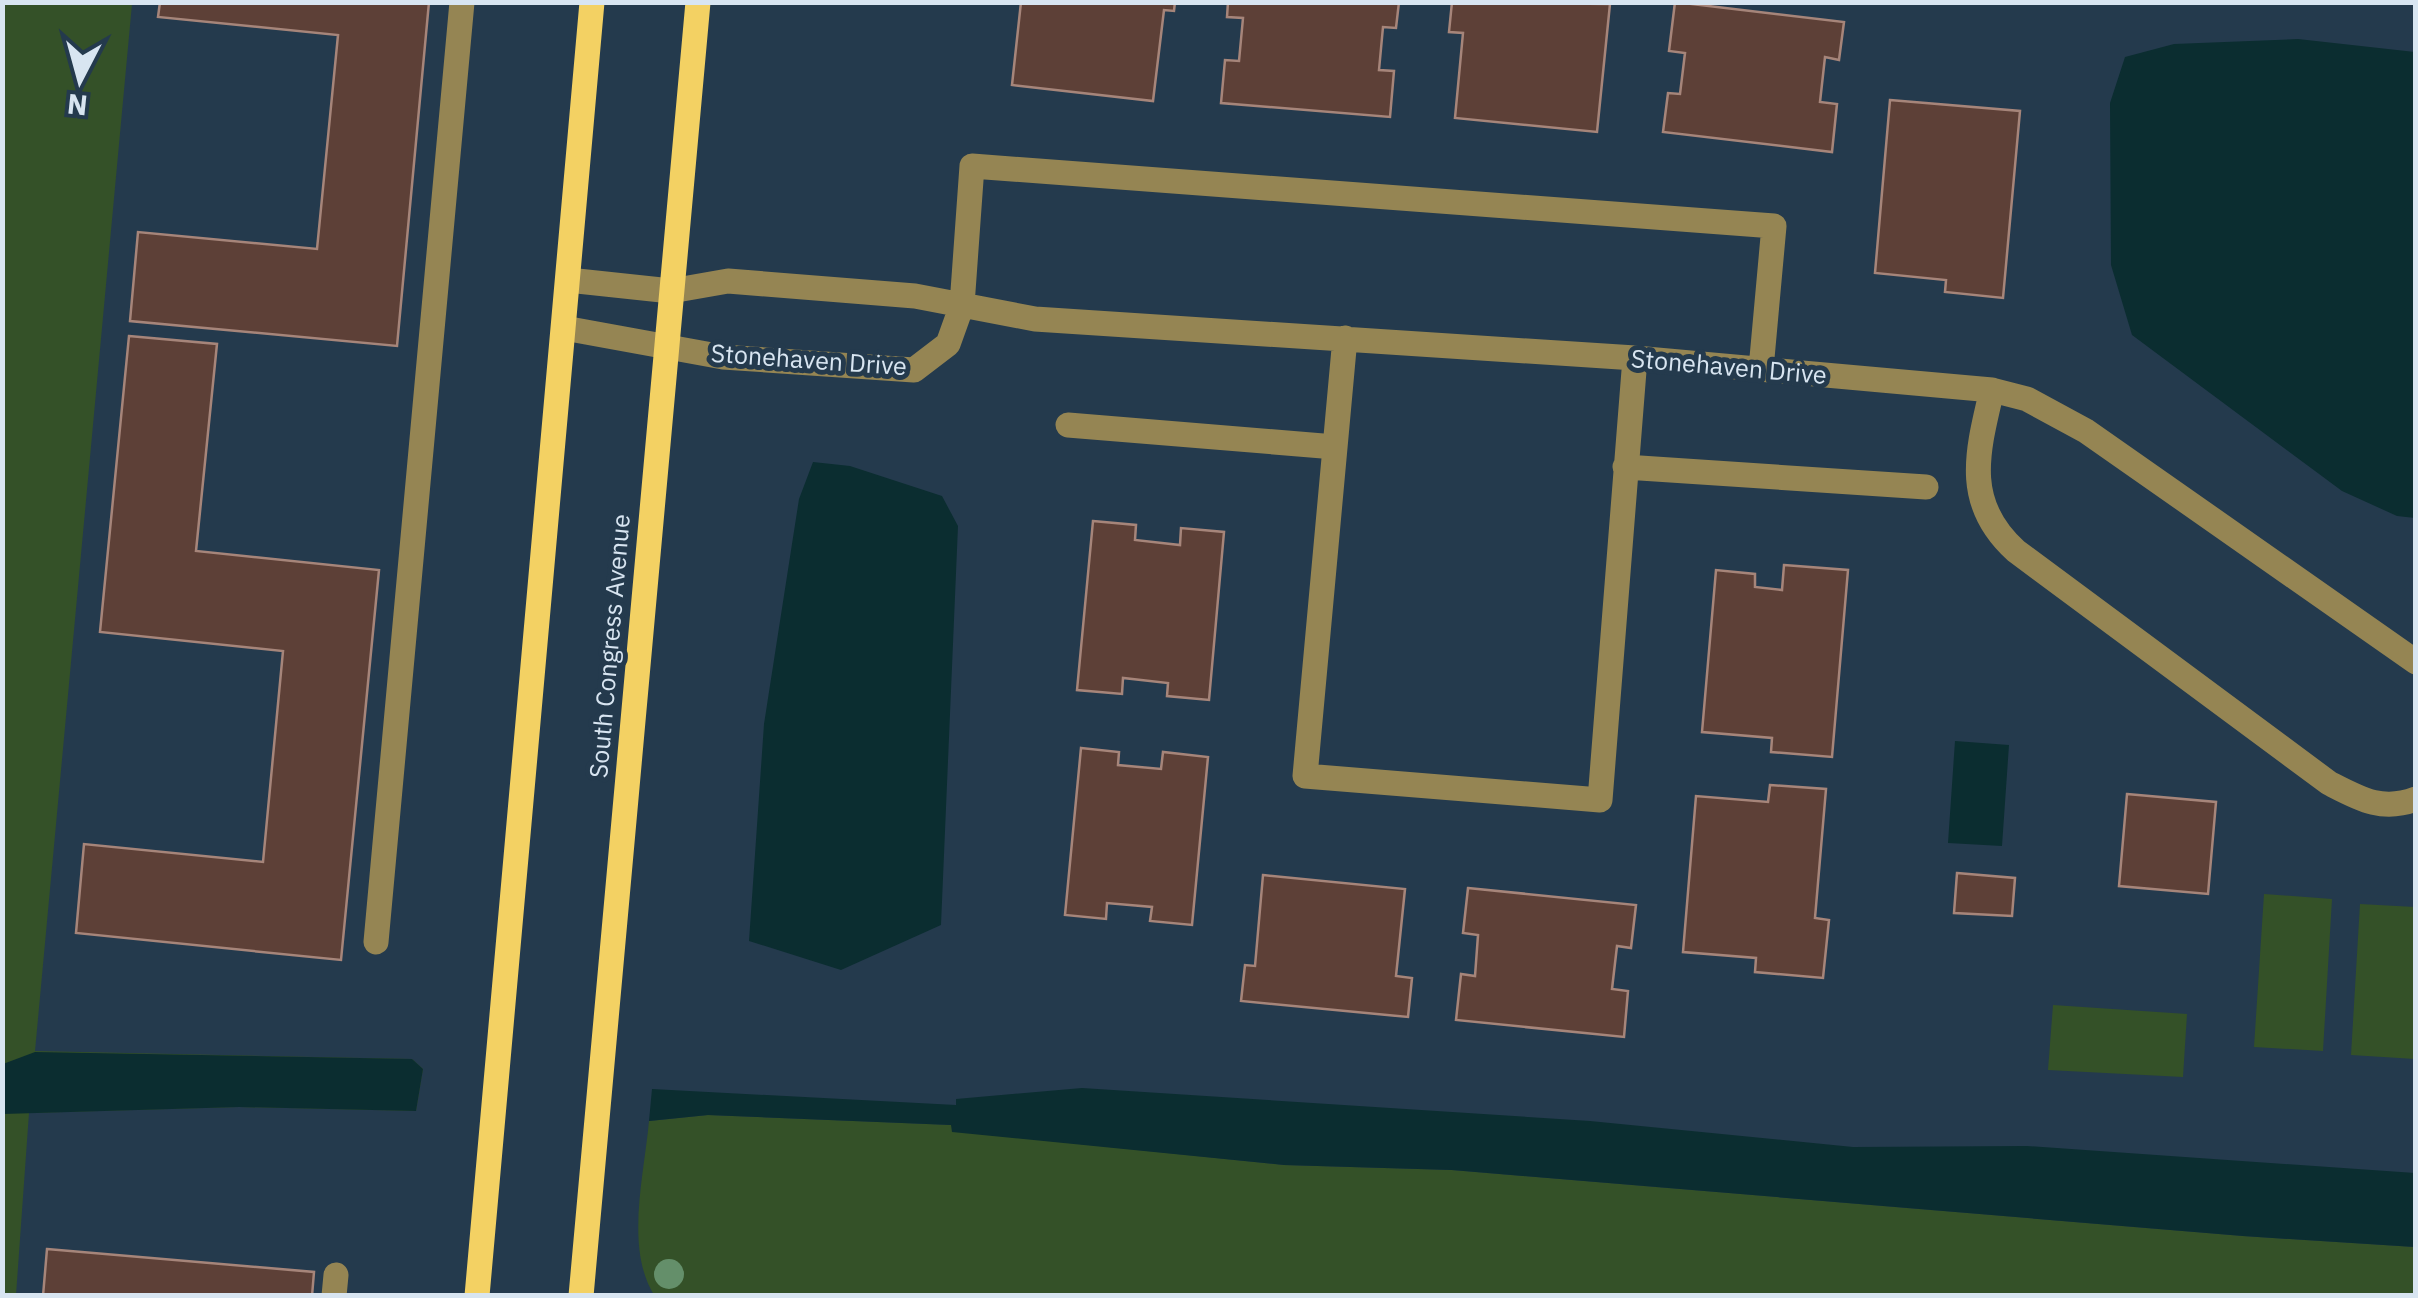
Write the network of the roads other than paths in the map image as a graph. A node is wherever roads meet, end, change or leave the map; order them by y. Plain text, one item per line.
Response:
1 (462, 2) edge
2 (592, 2) edge
3 (698, 2) edge
4 (568, 280) junction
5 (671, 292) junction
6 (962, 305) junction
7 (564, 328) junction
8 (1345, 338) junction
9 (666, 344) junction
10 (1634, 358) junction
11 (1762, 368) junction
12 (1992, 390) junction
13 (1068, 425) dead end
14 (1335, 446) junction
15 (1625, 467) junction
16 (1926, 487) dead end
17 (2416, 662) edge
18 (2416, 800) edge
19 (376, 942) dead end
20 (477, 1296) edge
21 (581, 1296) edge

1 - 19 street
2 - 4 main road
3 - 5 main road, South Congress Avenue
4 - 5 street, Stonehaven Drive
4 - 7 main road
5 - 6 street, Stonehaven Drive
5 - 9 main road, South Congress Avenue
6 - 8 street, Stonehaven Drive
6 - 9 street, Stonehaven Drive
6 - 11 street
7 - 9 street, Stonehaven Drive
7 - 20 main road
8 - 10 street, Stonehaven Drive
8 - 14 street
9 - 21 main road, South Congress Avenue
10 - 11 street, Stonehaven Drive
10 - 15 street
11 - 12 street, Stonehaven Drive
12 - 17 street, Stonehaven Drive
12 - 18 street
13 - 14 street
14 - 15 street
15 - 16 street

